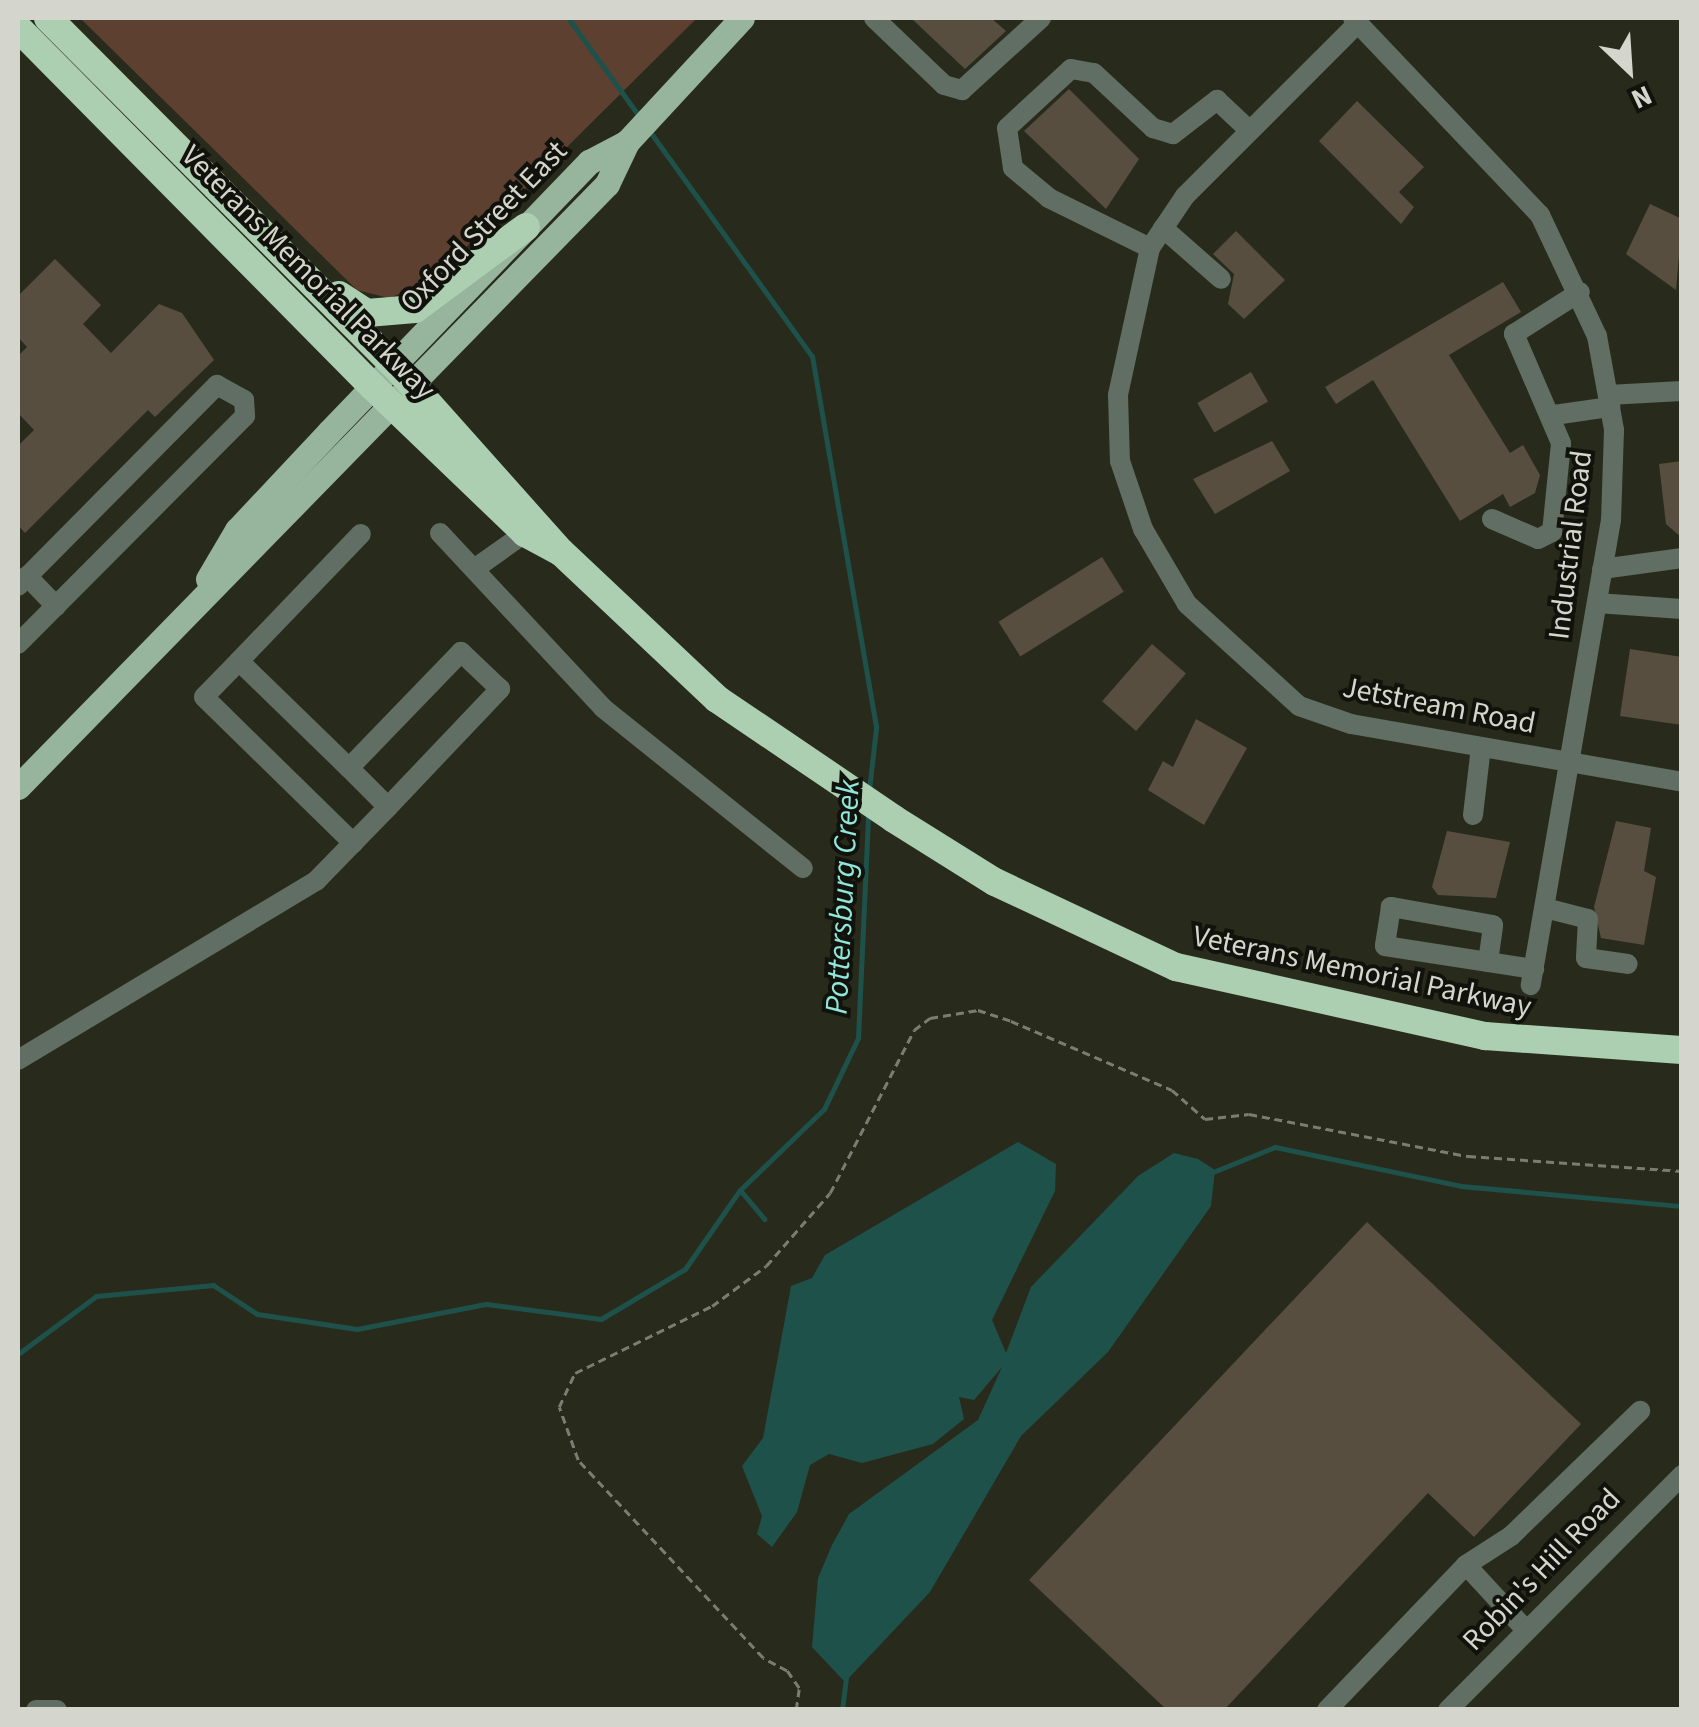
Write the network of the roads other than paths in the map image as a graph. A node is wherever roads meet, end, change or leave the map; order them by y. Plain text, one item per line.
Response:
1 (48, 18) edge
2 (742, 18) edge
3 (874, 18) edge
4 (1040, 18) edge
5 (1356, 20) edge
6 (18, 28) edge
7 (1250, 131) junction
8 (627, 142) junction
9 (526, 227) junction
10 (1163, 228) junction
11 (1150, 248) junction
12 (304, 274) junction
13 (1221, 279) dead end
14 (1580, 292) junction
15 (372, 387) junction
16 (401, 387) junction
17 (1682, 390) edge
18 (1609, 401) junction
19 (1554, 416) junction
20 (1492, 519) dead end
21 (440, 533) dead end
22 (362, 534) dead end
23 (525, 534) junction
24 (562, 552) junction
25 (1682, 558) edge
26 (477, 567) junction
27 (1602, 568) junction
28 (22, 581) edge
29 (200, 592) junction
30 (1596, 602) junction
31 (56, 606) junction
32 (1682, 609) edge
33 (18, 644) edge
34 (239, 660) junction
35 (1482, 747) junction
36 (1570, 762) junction
37 (349, 768) junction
38 (1682, 782) edge
39 (18, 787) edge
40 (388, 806) junction
41 (1473, 815) dead end
42 (353, 843) junction
43 (803, 868) dead end
44 (1544, 908) junction
45 (1488, 962) junction
46 (1628, 964) dead end
47 (1682, 1050) edge
48 (18, 1060) edge
49 (1640, 1411) dead end
50 (1682, 1476) edge
51 (1466, 1566) junction
52 (1525, 1630) junction
53 (36, 1710) edge
54 (57, 1710) edge
55 (1327, 1710) edge
56 (1448, 1710) edge

1 - 12 highway, Veterans Memorial Parkway
2 - 8 main road, Oxford Street East
3 - 4 street
5 - 7 street, Jetstream Road
5 - 14 street, Industrial Road
6 - 15 highway, Veterans Memorial Parkway
7 - 10 street, Jetstream Road
7 - 11 street
8 - 9 main road, Oxford Street East
8 - 16 main road, Oxford Street East
9 - 12 highway
9 - 16 main road, Oxford Street East
10 - 11 street, Jetstream Road
10 - 13 street
11 - 35 street, Jetstream Road
12 - 16 highway, Veterans Memorial Parkway
14 - 18 street, Industrial Road
14 - 19 street
15 - 16 highway, Veterans Memorial Parkway
15 - 29 main road, Oxford Street East
16 - 23 highway, Veterans Memorial Parkway
16 - 24 highway, Veterans Memorial Parkway
16 - 29 main road, Oxford Street East
17 - 18 street
18 - 19 street
18 - 27 street, Industrial Road
19 - 20 street
21 - 26 street
22 - 34 street
23 - 24 highway, Veterans Memorial Parkway
23 - 26 street
24 - 47 highway, Veterans Memorial Parkway
25 - 27 street
26 - 43 street
27 - 30 street, Industrial Road
28 - 31 street
28 - 31 street
29 - 39 main road, Oxford Street East
30 - 32 street
30 - 36 street, Industrial Road
31 - 33 street
34 - 37 street
34 - 42 street
35 - 36 street, Jetstream Road
35 - 41 street
36 - 38 street, Jetstream Road
36 - 44 street, Industrial Road
37 - 40 street
37 - 40 street
40 - 42 street
42 - 48 street
44 - 45 street, Industrial Road
44 - 46 street
45 - 45 street
49 - 51 street
50 - 52 street, Robin's Hill Road
51 - 52 street
51 - 55 street
52 - 56 street, Robin's Hill Road
53 - 54 street

